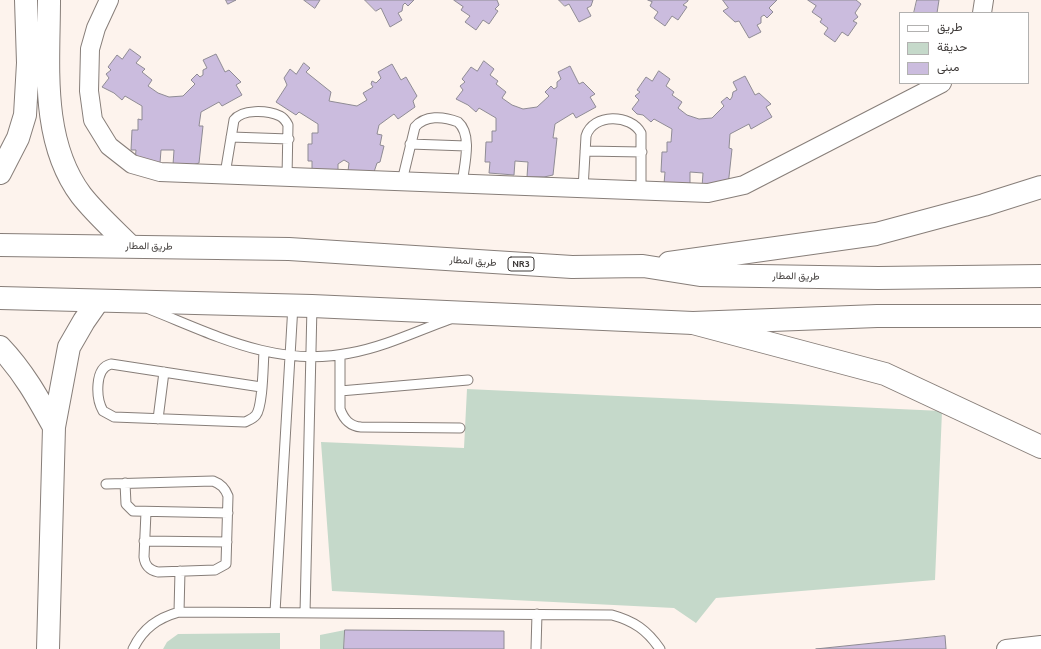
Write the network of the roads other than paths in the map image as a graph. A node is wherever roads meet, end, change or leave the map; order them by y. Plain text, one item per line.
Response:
1 (26, 0) edge
2 (49, 0) edge
3 (109, 0) edge
4 (984, 0) edge
5 (982, 12) edge
6 (39, 63) junction
7 (940, 84) edge
8 (231, 136) junction
9 (288, 140) junction
10 (410, 144) junction
11 (466, 146) junction
12 (585, 151) junction
13 (642, 152) junction
14 (0, 173) edge
15 (225, 174) junction
16 (287, 177) junction
17 (402, 181) junction
18 (462, 184) junction
19 (1041, 187) edge
20 (583, 189) junction
21 (641, 191) junction
22 (0, 245) edge
23 (129, 245) junction
24 (643, 266) junction
25 (1041, 276) edge
26 (0, 298) edge
27 (98, 301) junction
28 (133, 302) junction
29 (302, 306) junction
30 (467, 313) junction
31 (1041, 316) edge
32 (693, 323) junction
33 (0, 347) edge
34 (264, 352) junction
35 (340, 355) junction
36 (290, 356) junction
37 (311, 356) junction
38 (164, 372) junction
39 (468, 380) dead end
40 (261, 386) junction
41 (340, 391) junction
42 (158, 419) junction
43 (54, 427) junction
44 (460, 428) dead end
45 (1041, 447) edge
46 (106, 484) dead end
47 (125, 484) junction
48 (146, 512) junction
49 (228, 513) junction
50 (144, 541) junction
51 (227, 542) junction
52 (180, 571) junction
53 (180, 612) junction
54 (275, 612) junction
55 (305, 613) junction
56 (537, 614) junction
57 (1041, 645) edge
58 (48, 649) edge
59 (134, 649) edge
60 (536, 649) edge
61 (660, 649) edge
62 (1006, 649) edge

1 - 6 main road
2 - 6 main road
3 - 15 street
4 - 5 street
6 - 14 main road
6 - 23 main road
7 - 21 street
8 - 9 lane
8 - 9 lane
8 - 15 lane
9 - 16 lane
10 - 11 lane
10 - 11 lane
10 - 17 lane
11 - 18 lane
12 - 13 lane
12 - 13 lane
12 - 20 lane
13 - 21 lane
15 - 16 street
16 - 17 street
17 - 18 street
18 - 20 street
19 - 24 main road
20 - 21 street
22 - 23 main road, طريق المطار / NR3
23 - 24 main road, طريق المطار / NR3
24 - 25 main road, طريق المطار / NR3
26 - 27 main road
27 - 28 main road
27 - 43 main road
28 - 29 main road
28 - 34 lane
29 - 30 main road
29 - 36 lane
29 - 37 lane
30 - 32 main road
30 - 35 lane
31 - 32 main road
32 - 45 main road
33 - 43 main road
34 - 36 lane
34 - 40 lane
35 - 37 lane
35 - 41 lane
36 - 37 lane
36 - 54 lane
37 - 55 lane
38 - 40 lane
38 - 42 lane
38 - 42 lane
39 - 41 lane
40 - 42 lane
41 - 44 lane
43 - 58 main road
46 - 47 lane
47 - 48 lane
47 - 49 lane
48 - 49 lane
48 - 50 lane
49 - 51 lane
50 - 51 lane
50 - 52 lane
51 - 52 lane
52 - 53 lane
53 - 54 lane
53 - 59 lane
54 - 55 lane
55 - 56 lane
56 - 60 lane
56 - 61 lane
57 - 62 street

